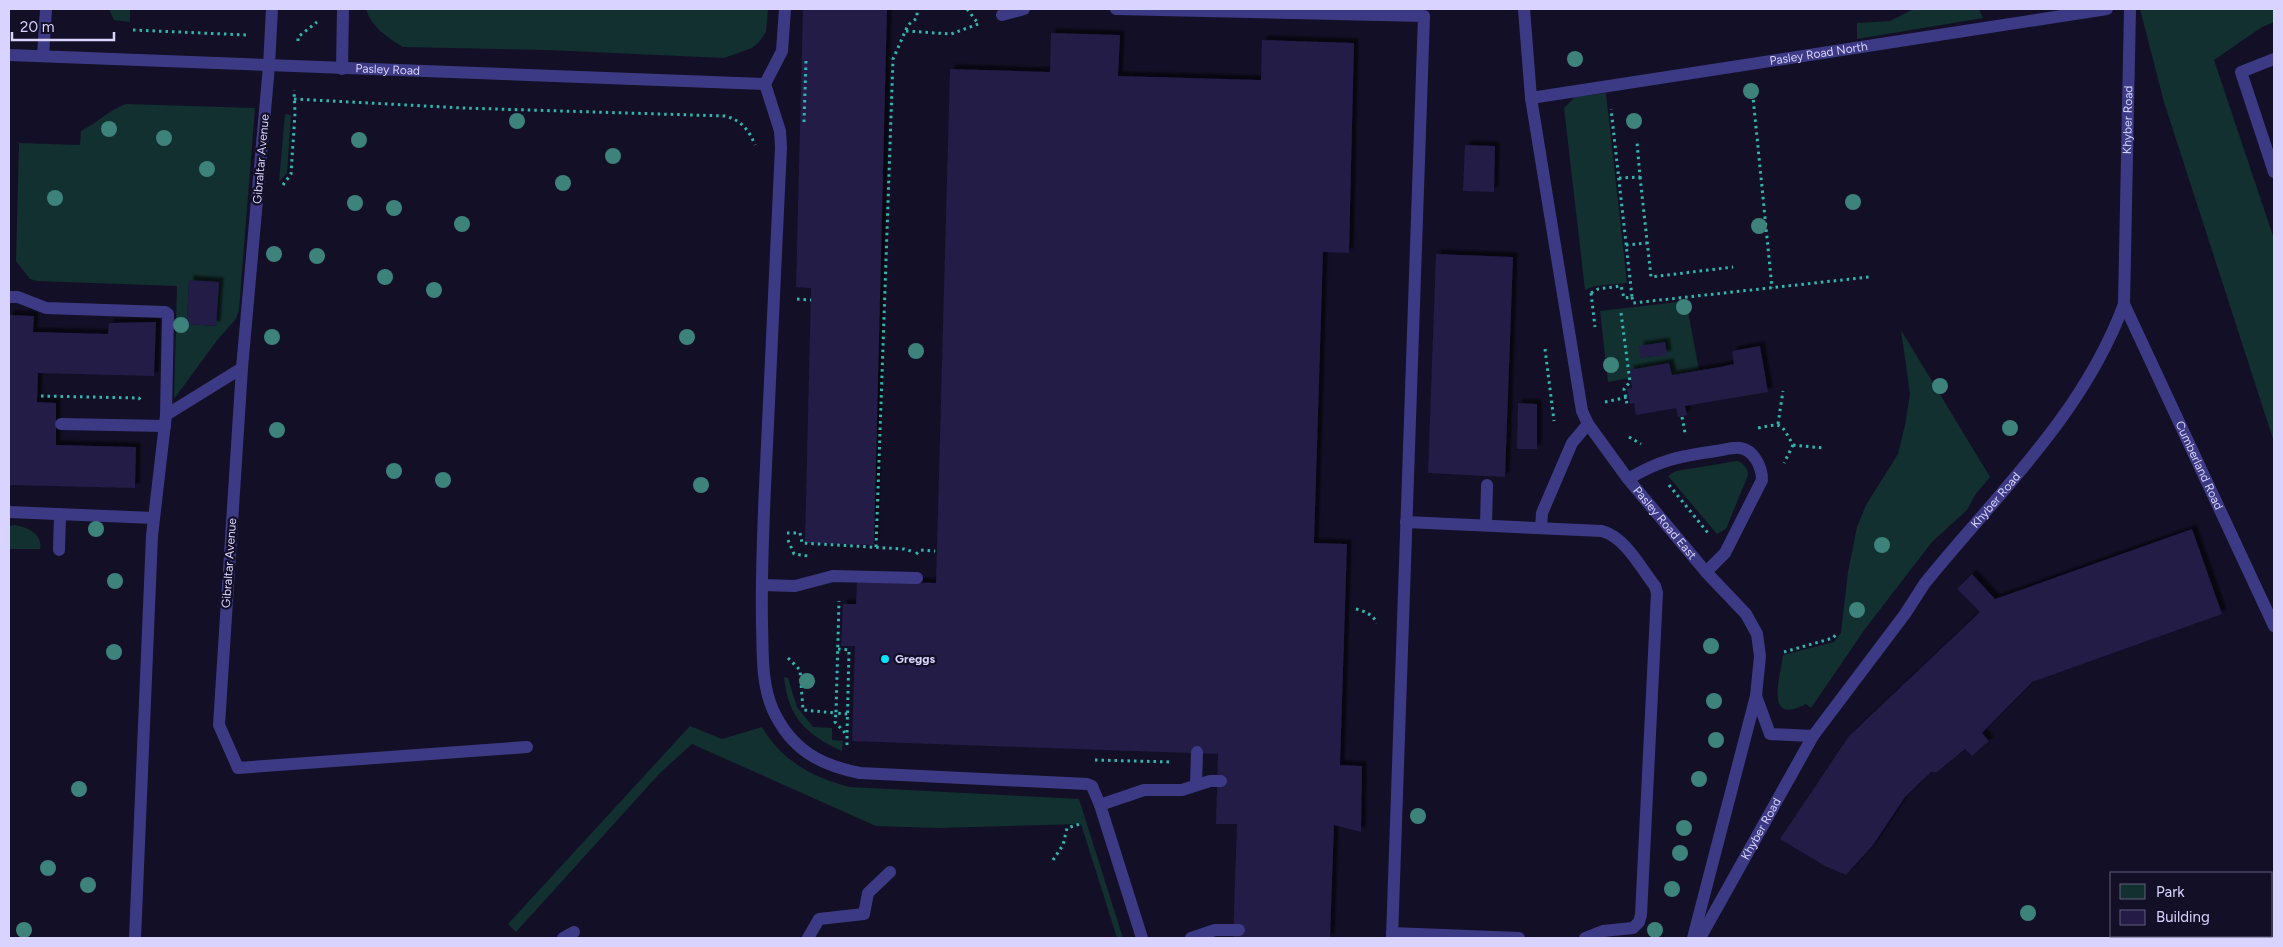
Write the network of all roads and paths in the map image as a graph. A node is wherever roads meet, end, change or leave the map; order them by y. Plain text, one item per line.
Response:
1 (46, 9) edge
2 (272, 9) edge
3 (343, 9) edge
4 (785, 9) edge
5 (917, 9) edge
6 (967, 9) edge
7 (1024, 9) edge
8 (1116, 9) edge
9 (1524, 9) edge
10 (2106, 9) edge
11 (2130, 9) edge
12 (1261, 11) edge
13 (1424, 12) edge
14 (1002, 16) joint
15 (319, 19) dead end
16 (978, 24) junction
17 (133, 30) dead end
18 (906, 31) junction
19 (271, 38) junction
20 (298, 38) junction
21 (9, 55) edge
22 (43, 56) junction
23 (806, 58) dead end
24 (2274, 60) edge
25 (1750, 64) junction
26 (270, 66) junction
27 (296, 66) junction
28 (342, 69) junction
29 (765, 84) junction
30 (1608, 86) junction
31 (1531, 98) junction
32 (294, 99) junction
33 (804, 128) dead end
34 (750, 132) dead end
35 (1637, 142) dead end
36 (2274, 172) edge
37 (291, 174) dead end
38 (1640, 177) junction
39 (1619, 178) junction
40 (1648, 243) junction
41 (1626, 245) junction
42 (1733, 267) dead end
43 (1870, 278) dead end
44 (1598, 288) dead end
45 (1772, 288) junction
46 (1591, 293) dead end
47 (9, 297) edge
48 (1632, 297) junction
49 (796, 299) dead end
50 (811, 300) dead end
51 (2124, 304) junction
52 (1621, 313) dead end
53 (1596, 332) dead end
54 (242, 368) junction
55 (1782, 390) dead end
56 (1604, 395) dead end
57 (1626, 397) junction
58 (1605, 402) junction
59 (1627, 404) dead end
60 (1609, 411) dead end
61 (1682, 417) dead end
62 (165, 420) junction
63 (61, 424) dead end
64 (1588, 424) junction
65 (1778, 424) junction
66 (1750, 429) dead end
67 (1624, 432) dead end
68 (1686, 440) dead end
69 (1640, 444) junction
70 (1646, 445) dead end
71 (1793, 445) junction
72 (1823, 448) dead end
73 (1653, 465) junction
74 (1780, 472) dead end
75 (1628, 479) junction
76 (1488, 485) dead end
77 (9, 512) edge
78 (60, 514) junction
79 (154, 518) junction
80 (1406, 522) junction
81 (786, 523) dead end
82 (1486, 525) junction
83 (1541, 528) junction
84 (787, 533) dead end
85 (876, 547) junction
86 (59, 550) dead end
87 (792, 550) junction
88 (1725, 552) junction
89 (916, 553) dead end
90 (815, 556) dead end
91 (790, 561) dead end
92 (1706, 572) junction
93 (840, 576) junction
94 (917, 578) dead end
95 (762, 584) junction
96 (2274, 626) edge
97 (1837, 634) dead end
98 (838, 649) junction
99 (1778, 652) dead end
100 (784, 654) dead end
101 (1756, 696) junction
102 (836, 713) junction
103 (848, 714) junction
104 (847, 735) dead end
105 (1813, 736) junction
106 (526, 748) dead end
107 (1197, 752) dead end
108 (1221, 780) dead end
109 (1196, 786) junction
110 (1100, 805) junction
111 (1078, 825) dead end
112 (1053, 860) dead end
113 (890, 872) dead end
114 (1239, 930) dead end
115 (1392, 936) edge
116 (1198, 937) edge
117 (135, 938) edge
118 (808, 938) edge
119 (1142, 938) edge
120 (1519, 938) edge
121 (1585, 938) edge
122 (1693, 938) edge
123 (1700, 938) edge

1 - 22 lane
2 - 19 lane, Gibraltar Avenue
3 - 28 lane
4 - 29 lane
5 - 18 path
6 - 16 path
7 - 14 lane
8 - 12 lane
9 - 31 lane, Pasley Road East
10 - 25 lane, Pasley Road North
11 - 51 lane, Khyber Road
12 - 13 lane
13 - 80 lane
14 - 16 path
15 - 20 path
16 - 18 path
17 - 19 path
18 - 85 path
19 - 20 path
19 - 26 lane, Gibraltar Avenue
20 - 27 path
21 - 22 lane, Pasley Road
22 - 26 lane, Pasley Road
23 - 33 path
24 - 36 lane
25 - 30 lane, Pasley Road North
25 - 45 path
26 - 27 lane, Pasley Road
26 - 54 lane, Gibraltar Avenue
27 - 28 lane, Pasley Road
27 - 32 path
28 - 29 lane, Pasley Road
29 - 95 lane
30 - 31 lane, Pasley Road North
30 - 39 path
31 - 64 lane, Pasley Road East
32 - 34 path
32 - 37 path
35 - 38 path
38 - 39 path
38 - 40 path
39 - 41 path
40 - 41 path
40 - 42 path
41 - 48 path
43 - 45 path
44 - 48 path
45 - 48 path
46 - 53 path
47 - 62 lane
49 - 50 path
51 - 96 lane, Cumberland Road
51 - 105 lane, Khyber Road
52 - 57 path
54 - 62 lane
54 - 106 lane, Gibraltar Avenue
55 - 65 path
56 - 58 path
57 - 58 path
57 - 59 path
58 - 60 path
61 - 68 path
62 - 63 lane
62 - 79 lane
64 - 75 lane, Pasley Road East
64 - 83 lane
65 - 66 path
65 - 71 path
67 - 69 path
69 - 70 path
69 - 73 path
71 - 72 path
71 - 74 path
73 - 75 lane
73 - 88 path
73 - 88 lane
75 - 92 lane, Pasley Road East
76 - 82 lane
77 - 78 lane
78 - 79 lane
78 - 86 lane
79 - 117 lane
80 - 82 lane
80 - 115 lane
81 - 87 path
82 - 83 lane
83 - 121 lane
84 - 85 path
85 - 89 path
87 - 90 path
87 - 91 path
88 - 92 lane
92 - 101 lane, Pasley Road East
93 - 94 lane
93 - 95 lane
93 - 98 path
95 - 110 lane
97 - 99 path
98 - 102 path
98 - 103 path
100 - 102 path
101 - 105 lane
101 - 122 lane, Pasley Road East
102 - 103 path
103 - 104 path
105 - 123 lane, Khyber Road
107 - 109 lane
108 - 109 lane
109 - 110 lane
110 - 119 lane
111 - 112 path
113 - 118 lane
114 - 116 lane
115 - 120 lane

